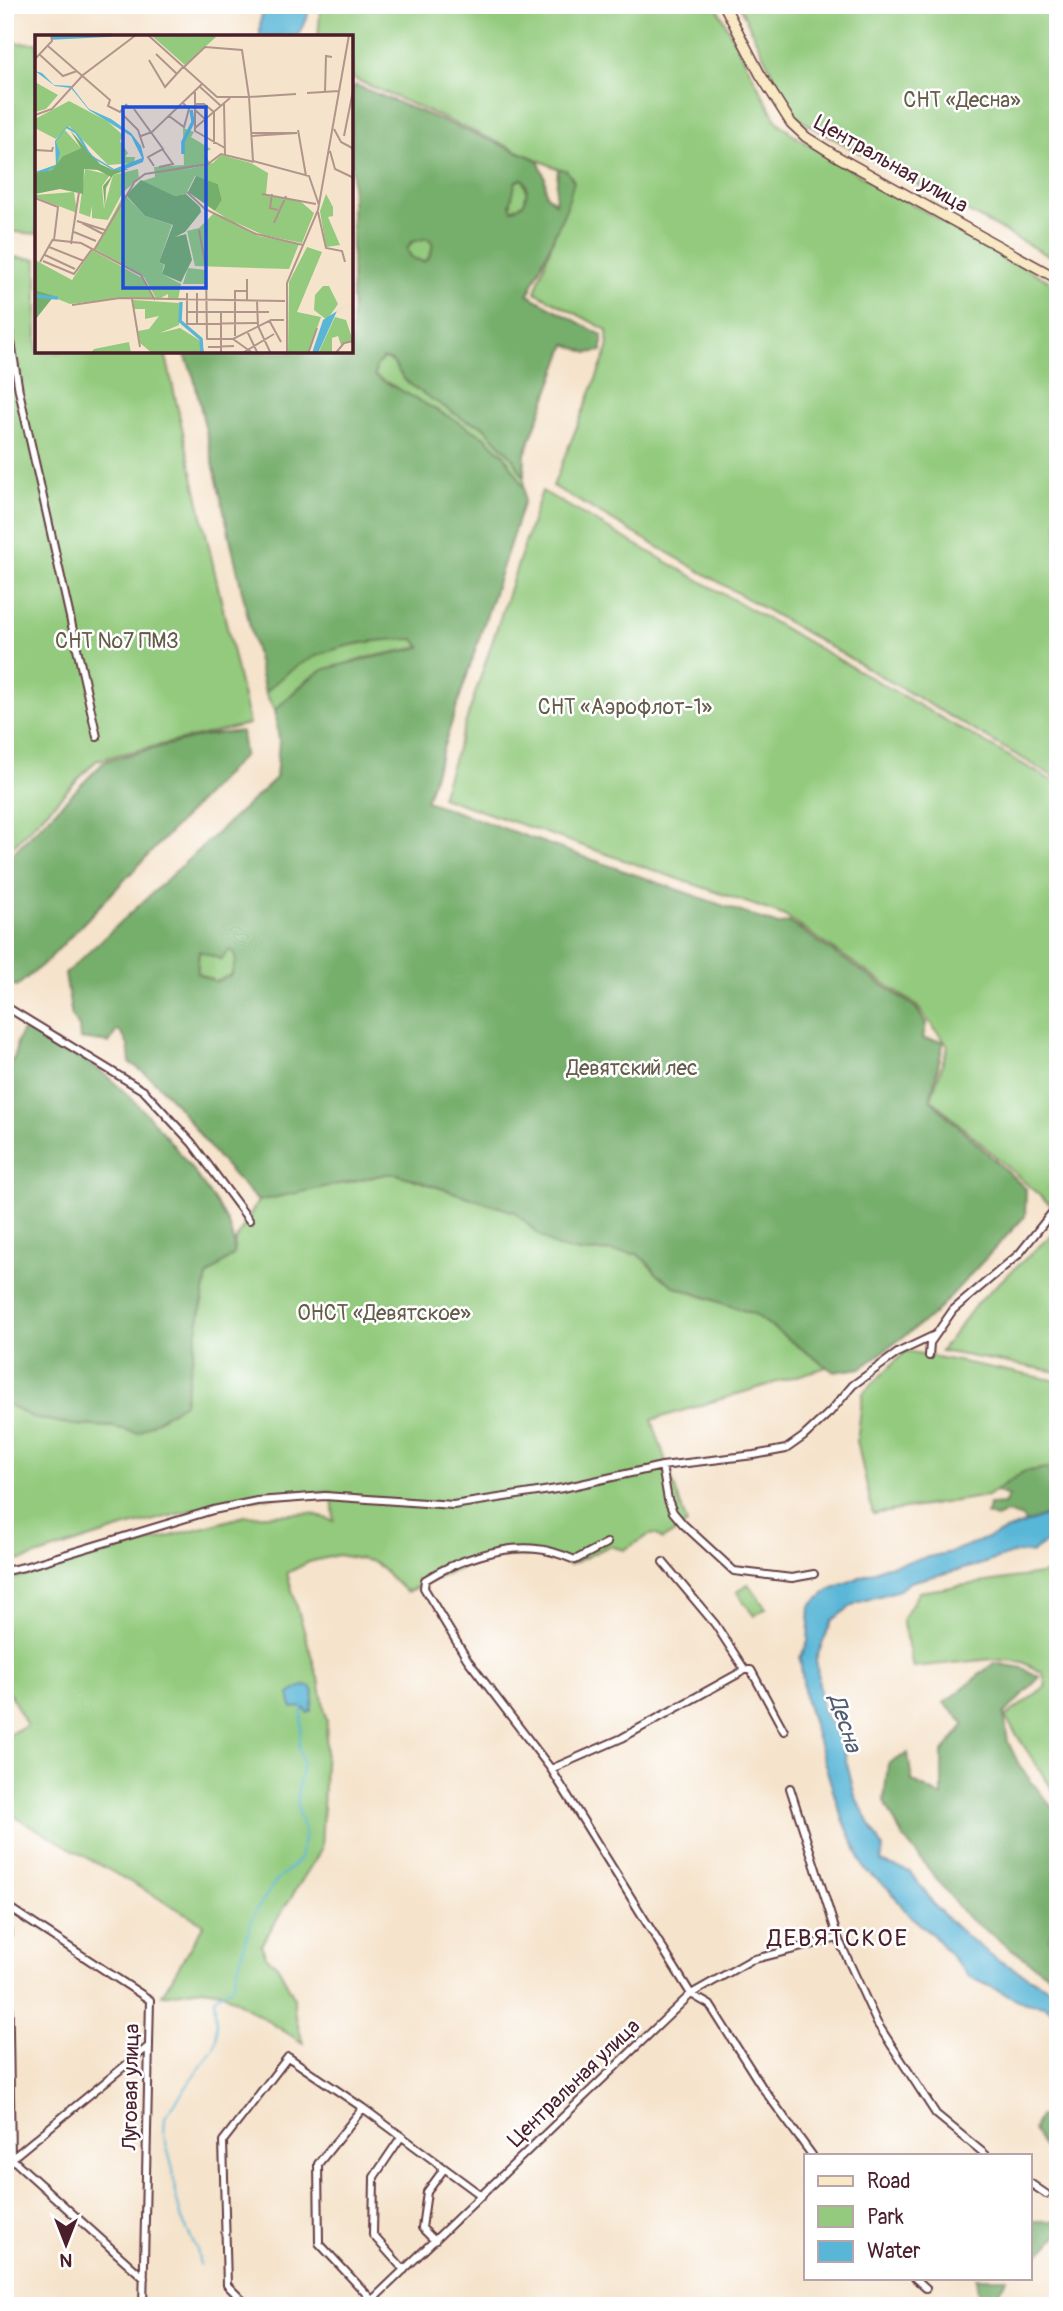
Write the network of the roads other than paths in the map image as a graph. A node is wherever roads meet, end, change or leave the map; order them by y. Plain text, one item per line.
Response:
1 (724, 5) edge
2 (1058, 279) edge
3 (5, 305) edge
4 (97, 737) dead end
5 (5, 1006) edge
6 (1058, 1205) edge
7 (249, 1220) dead end
8 (935, 1335) junction
9 (929, 1356) dead end
10 (662, 1466) junction
11 (607, 1543) dead end
12 (663, 1562) dead end
13 (5, 1571) edge
14 (814, 1574) dead end
15 (745, 1670) junction
16 (784, 1731) dead end
17 (551, 1769) junction
18 (790, 1788) dead end
19 (6, 1906) edge
20 (838, 1938) junction
21 (691, 1994) junction
22 (149, 2046) junction
23 (363, 2108) junction
24 (401, 2137) junction
25 (811, 2154) edge
26 (985, 2154) edge
27 (11, 2158) junction
28 (5, 2164) edge
29 (444, 2169) junction
30 (1032, 2184) edge
31 (1046, 2194) dead end
32 (482, 2196) junction
33 (435, 2241) junction
34 (404, 2270) junction
35 (144, 2278) junction
36 (917, 2280) edge
37 (926, 2288) dead end
38 (1058, 2296) edge
39 (372, 2300) junction
40 (143, 2306) edge
41 (248, 2306) edge
42 (366, 2306) edge
43 (1050, 2306) edge

1 - 2 street, Центральная улица
3 - 4 street
5 - 7 street
6 - 8 street
8 - 9 street
8 - 10 street
10 - 13 street
10 - 14 street
11 - 17 street
12 - 15 street
15 - 16 street
15 - 17 street
17 - 21 street
18 - 20 street
19 - 22 street, Луговая улица
19 - 27 street
20 - 21 street, Центральная улица
20 - 26 street
21 - 25 street
21 - 32 street, Центральная улица
22 - 27 street
22 - 35 street, Луговая улица
23 - 24 street
23 - 39 street
23 - 41 street
24 - 29 street
24 - 34 street
27 - 28 street
27 - 35 street
29 - 32 street
29 - 33 street
30 - 31 street
32 - 33 street, Центральная улица
33 - 34 street, Центральная улица
34 - 39 street, Центральная улица
35 - 40 street, Луговая улица
36 - 37 street
38 - 43 street
39 - 42 street, Центральная улица

